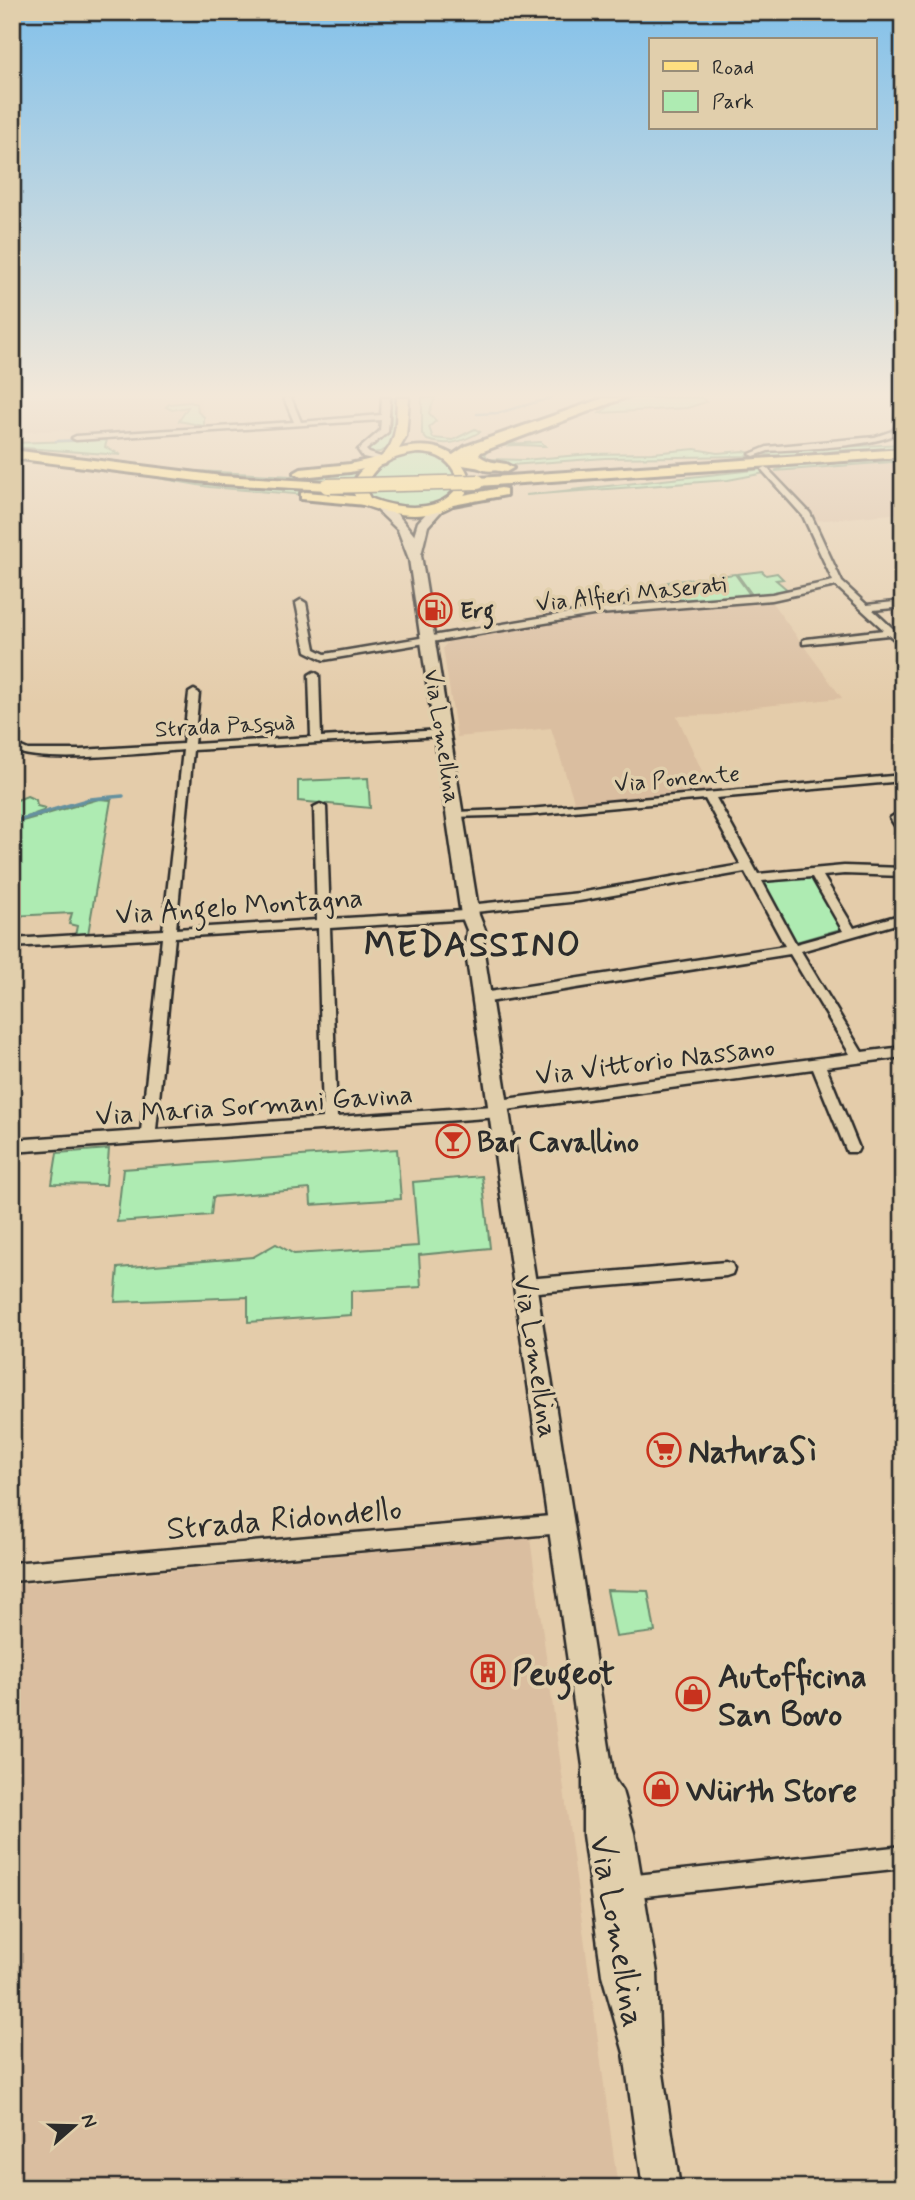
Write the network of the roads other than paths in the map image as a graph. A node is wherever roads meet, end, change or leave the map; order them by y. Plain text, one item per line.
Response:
1 (361, 501) edge
2 (365, 501) joint
3 (451, 501) edge
4 (460, 501) edge
5 (798, 501) edge
6 (446, 504) junction
7 (380, 508) junction
8 (415, 555) junction
9 (838, 583) junction
10 (301, 603) dead end
11 (903, 604) edge
12 (865, 608) junction
13 (891, 632) junction
14 (428, 641) junction
15 (806, 642) dead end
16 (903, 643) edge
17 (314, 675) dead end
18 (194, 693) dead end
19 (442, 733) junction
20 (316, 741) junction
21 (12, 746) edge
22 (189, 748) junction
23 (903, 778) edge
24 (709, 796) junction
25 (320, 807) dead end
26 (455, 815) junction
27 (895, 818) dead end
28 (903, 829) edge
29 (815, 872) junction
30 (903, 872) edge
31 (751, 873) junction
32 (469, 914) junction
33 (903, 918) edge
34 (324, 924) junction
35 (850, 932) junction
36 (169, 934) junction
37 (12, 943) edge
38 (793, 948) junction
39 (482, 998) junction
40 (903, 1052) edge
41 (859, 1058) junction
42 (817, 1063) junction
43 (499, 1108) junction
44 (330, 1123) junction
45 (148, 1136) junction
46 (12, 1146) edge
47 (852, 1148) dead end
48 (726, 1269) dead end
49 (526, 1286) junction
50 (562, 1524) junction
51 (12, 1572) edge
52 (598, 1766) junction
53 (903, 1857) edge
54 (627, 1887) junction
55 (642, 2053) junction
56 (662, 2188) edge

1 - 2 highway
2 - 7 main road
3 - 6 main road
4 - 6 highway
5 - 9 street
6 - 7 main road
6 - 8 main road
7 - 8 main road
8 - 14 main road, Via Lomellina
9 - 12 street
9 - 14 street, Via Alfieri Maserati
10 - 14 street, Via Alfieri Maserati
11 - 12 street
12 - 13 street
13 - 15 street
13 - 16 street
14 - 19 main road, Via Lomellina
17 - 20 street
18 - 22 street
19 - 20 street, Strada Pasquà
19 - 26 main road, Via Lomellina
20 - 22 street, Strada Pasquà
21 - 22 street, Strada Pasquà
22 - 36 street
23 - 24 street, Via Ponente
24 - 26 street, Via Ponente
24 - 31 street
25 - 34 street
26 - 32 main road, Via Lomellina
27 - 28 street
29 - 30 street, Via Angelo Montagna
29 - 31 street, Via Angelo Montagna
29 - 35 street
31 - 32 street, Via Angelo Montagna
31 - 38 street
32 - 34 street, Via Angelo Montagna
32 - 39 main road, Via Lomellina
33 - 35 street
34 - 36 street, Via Angelo Montagna
34 - 44 street
35 - 38 street
36 - 37 street, Via Angelo Montagna
36 - 45 street
38 - 39 street
38 - 41 street
39 - 43 main road, Via Lomellina
40 - 41 street, Via Vittorio Nassano
41 - 42 street, Via Vittorio Nassano
42 - 43 street, Via Vittorio Nassano
42 - 47 street, Via Vittorio Nassano
43 - 44 street, Via Maria Sormani Gavina
43 - 49 main road, Via Lomellina
44 - 45 street, Via Maria Sormani Gavina
45 - 46 street, Via Maria Sormani Gavina
48 - 49 street
49 - 50 main road, Via Lomellina
50 - 51 street, Strada Ridondello
50 - 52 main road, Via Lomellina
52 - 54 main road, Via Lomellina
52 - 55 main road, Via Lomellina
53 - 54 street
54 - 55 main road, Via Lomellina
55 - 56 main road, Via Lomellina

